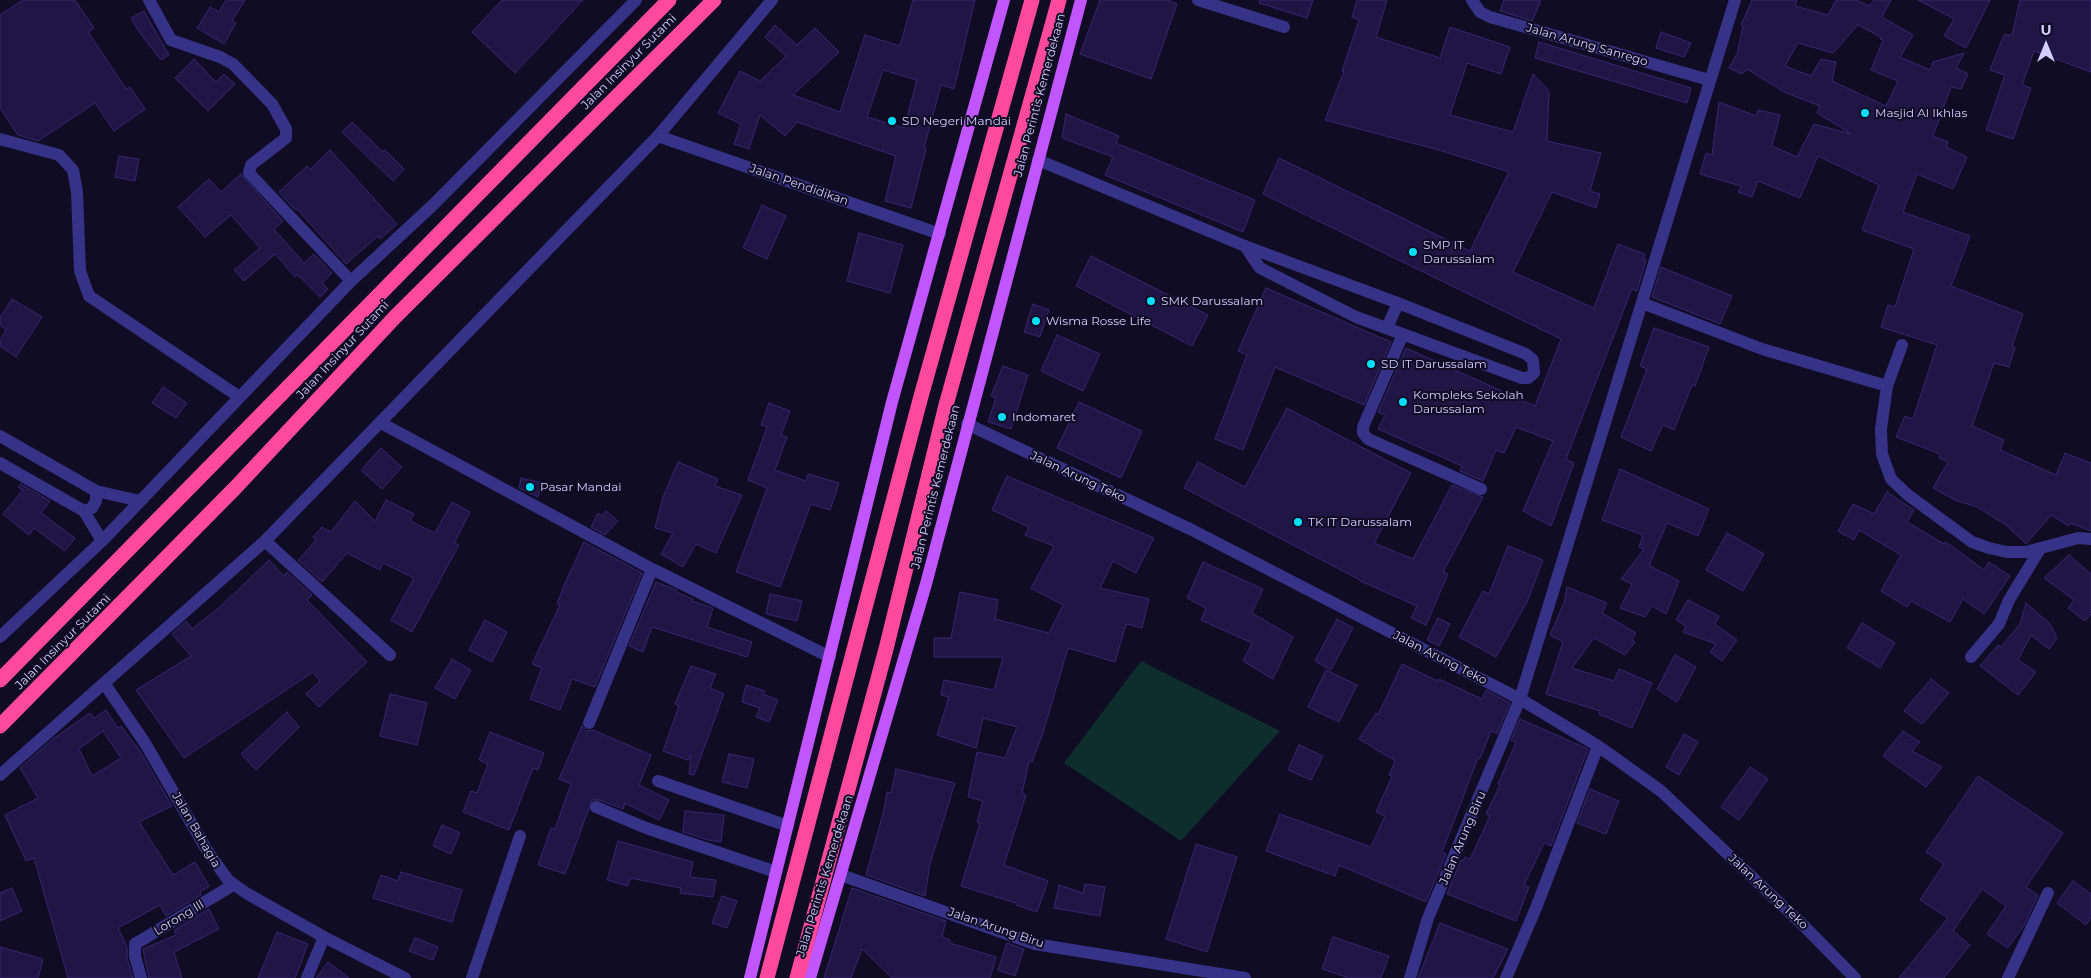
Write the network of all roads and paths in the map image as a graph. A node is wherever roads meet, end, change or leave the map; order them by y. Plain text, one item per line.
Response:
1 (149, 0) edge
2 (636, 0) edge
3 (669, 0) edge
4 (714, 0) edge
5 (772, 0) edge
6 (1004, 0) edge
7 (1032, 0) edge
8 (1059, 0) edge
9 (1081, 0) edge
10 (1198, 0) edge
11 (1472, 0) edge
12 (1735, 0) edge
13 (1284, 27) dead end
14 (1709, 80) junction
15 (658, 136) junction
16 (0, 139) edge
17 (1038, 160) junction
18 (940, 234) junction
19 (1244, 246) junction
20 (351, 281) junction
21 (1398, 302) junction
22 (1642, 303) junction
23 (1387, 328) junction
24 (1403, 334) junction
25 (1902, 345) dead end
26 (1887, 386) junction
27 (238, 396) junction
28 (380, 423) junction
29 (967, 424) junction
30 (0, 436) edge
31 (0, 463) edge
32 (1481, 489) dead end
33 (96, 490) junction
34 (140, 501) junction
35 (84, 511) junction
36 (2091, 540) edge
37 (102, 541) junction
38 (264, 541) junction
39 (2040, 549) junction
40 (652, 569) junction
41 (0, 637) edge
42 (390, 655) dead end
43 (830, 657) junction
44 (1971, 657) dead end
45 (0, 680) edge
46 (104, 683) junction
47 (1520, 699) junction
48 (589, 723) dead end
49 (0, 726) edge
50 (1598, 746) junction
51 (0, 774) edge
52 (658, 781) dead end
53 (596, 808) dead end
54 (788, 826) junction
55 (520, 836) dead end
56 (776, 872) junction
57 (841, 875) junction
58 (233, 885) junction
59 (2048, 893) dead end
60 (324, 937) junction
61 (141, 978) edge
62 (307, 978) edge
63 (405, 978) edge
64 (472, 978) edge
65 (750, 978) edge
66 (767, 978) edge
67 (797, 978) edge
68 (810, 978) edge
69 (1245, 978) edge
70 (1410, 978) edge
71 (1506, 978) edge
72 (1856, 978) edge
73 (2008, 978) edge

1 - 20 street
2 - 20 street
3 - 45 highway, Jalan Insinyur Sutami
4 - 49 highway, Jalan Insinyur Sutami
5 - 15 street
6 - 18 main road
7 - 66 highway
8 - 67 highway, Jalan Perintis Kemerdekaan
9 - 17 main road, Jalan Perintis Kemerdekaan
10 - 13 street
11 - 14 street, Jalan Arung Sanrego
12 - 14 street, Jalan Arung Biru
14 - 22 street, Jalan Arung Biru
15 - 18 street, Jalan Pendidikan
15 - 28 street
16 - 27 street
17 - 19 street
17 - 29 main road, Jalan Perintis Kemerdekaan
18 - 43 main road
19 - 21 street
19 - 23 street
20 - 27 street
21 - 23 street
21 - 24 street
22 - 26 street
22 - 47 street, Jalan Arung Biru
23 - 24 street
24 - 32 street
25 - 26 street
26 - 39 street
27 - 34 street
28 - 38 street
28 - 40 street
29 - 47 street, Jalan Arung Teko
29 - 57 main road, Jalan Perintis Kemerdekaan
30 - 33 street
31 - 35 street
33 - 34 street
33 - 35 street
34 - 37 street
35 - 37 street
36 - 39 street
37 - 41 street
38 - 42 street
38 - 46 street
39 - 44 street
40 - 43 street
40 - 48 street
43 - 54 main road
46 - 51 street
46 - 58 street, Jalan Bahagia
47 - 50 street, Jalan Arung Teko
47 - 70 street, Jalan Arung Biru
50 - 71 street
50 - 72 street, Jalan Arung Teko
52 - 54 street
53 - 56 street
54 - 56 main road
55 - 64 street
56 - 65 main road
57 - 68 main road, Jalan Perintis Kemerdekaan
57 - 69 street, Jalan Arung Biru
58 - 60 street, Jalan Bahagia
58 - 61 street, Lorong lll
59 - 73 street
60 - 62 street
60 - 63 street, Jalan Bahagia

